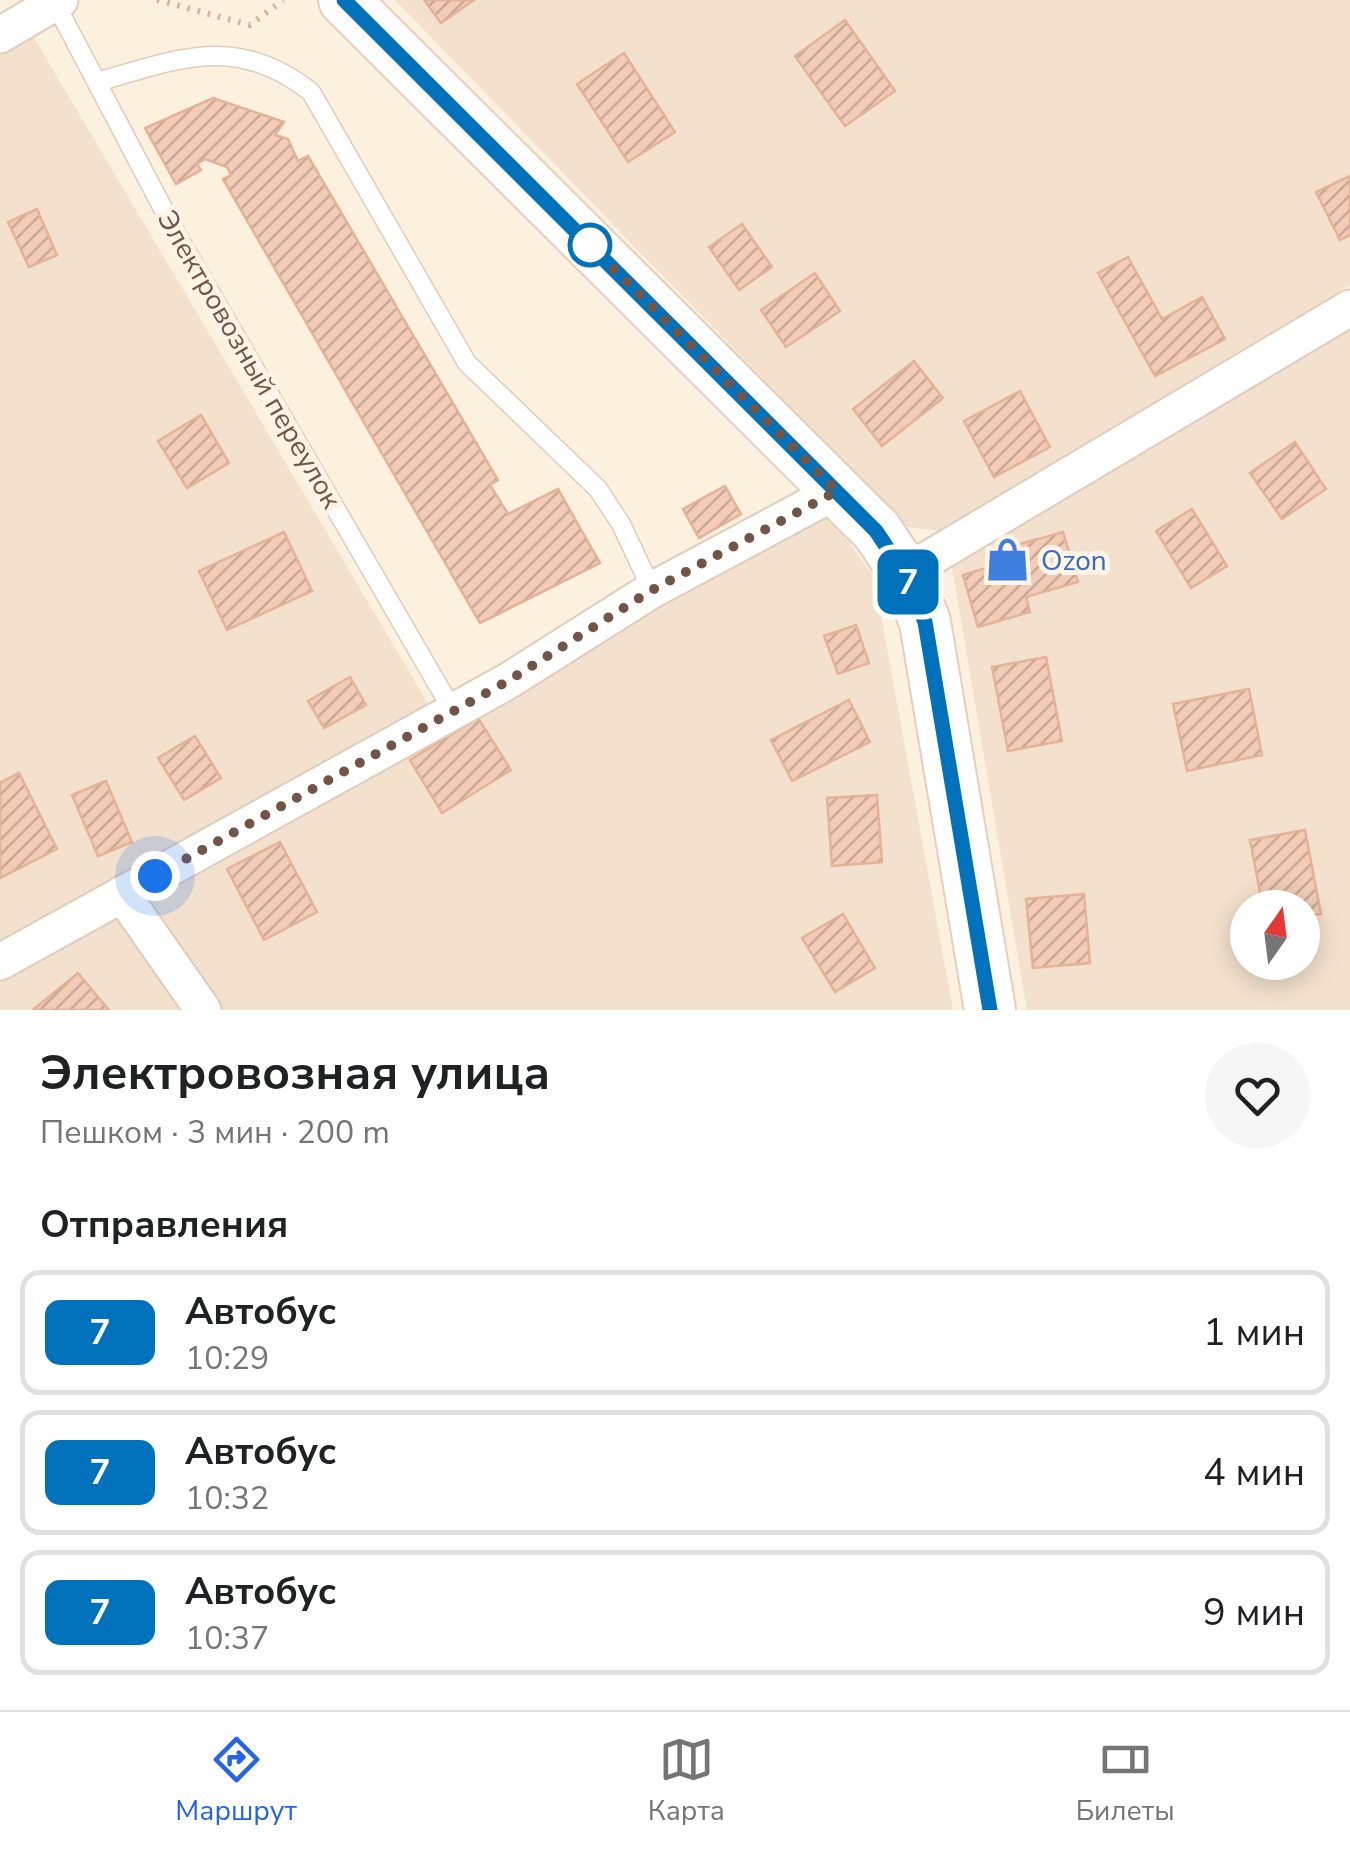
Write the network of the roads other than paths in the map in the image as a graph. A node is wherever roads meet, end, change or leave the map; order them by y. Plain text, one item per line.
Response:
1 (344, 0) edge
2 (57, 2) edge
3 (0, 35) edge
4 (97, 82) junction
5 (1350, 308) edge
6 (837, 491) junction
7 (904, 573) junction
8 (652, 590) junction
9 (453, 711) junction
10 (122, 894) junction
11 (0, 962) edge
12 (203, 1010) edge
13 (990, 1010) edge

1 - 6 main road
2 - 3 street
2 - 4 lane, Электровозный переулок
4 - 8 lane
4 - 9 lane, Электровозный переулок
5 - 7 street
6 - 7 main road
6 - 8 street
7 - 13 main road
8 - 9 street
9 - 10 street
10 - 11 street
10 - 12 street

